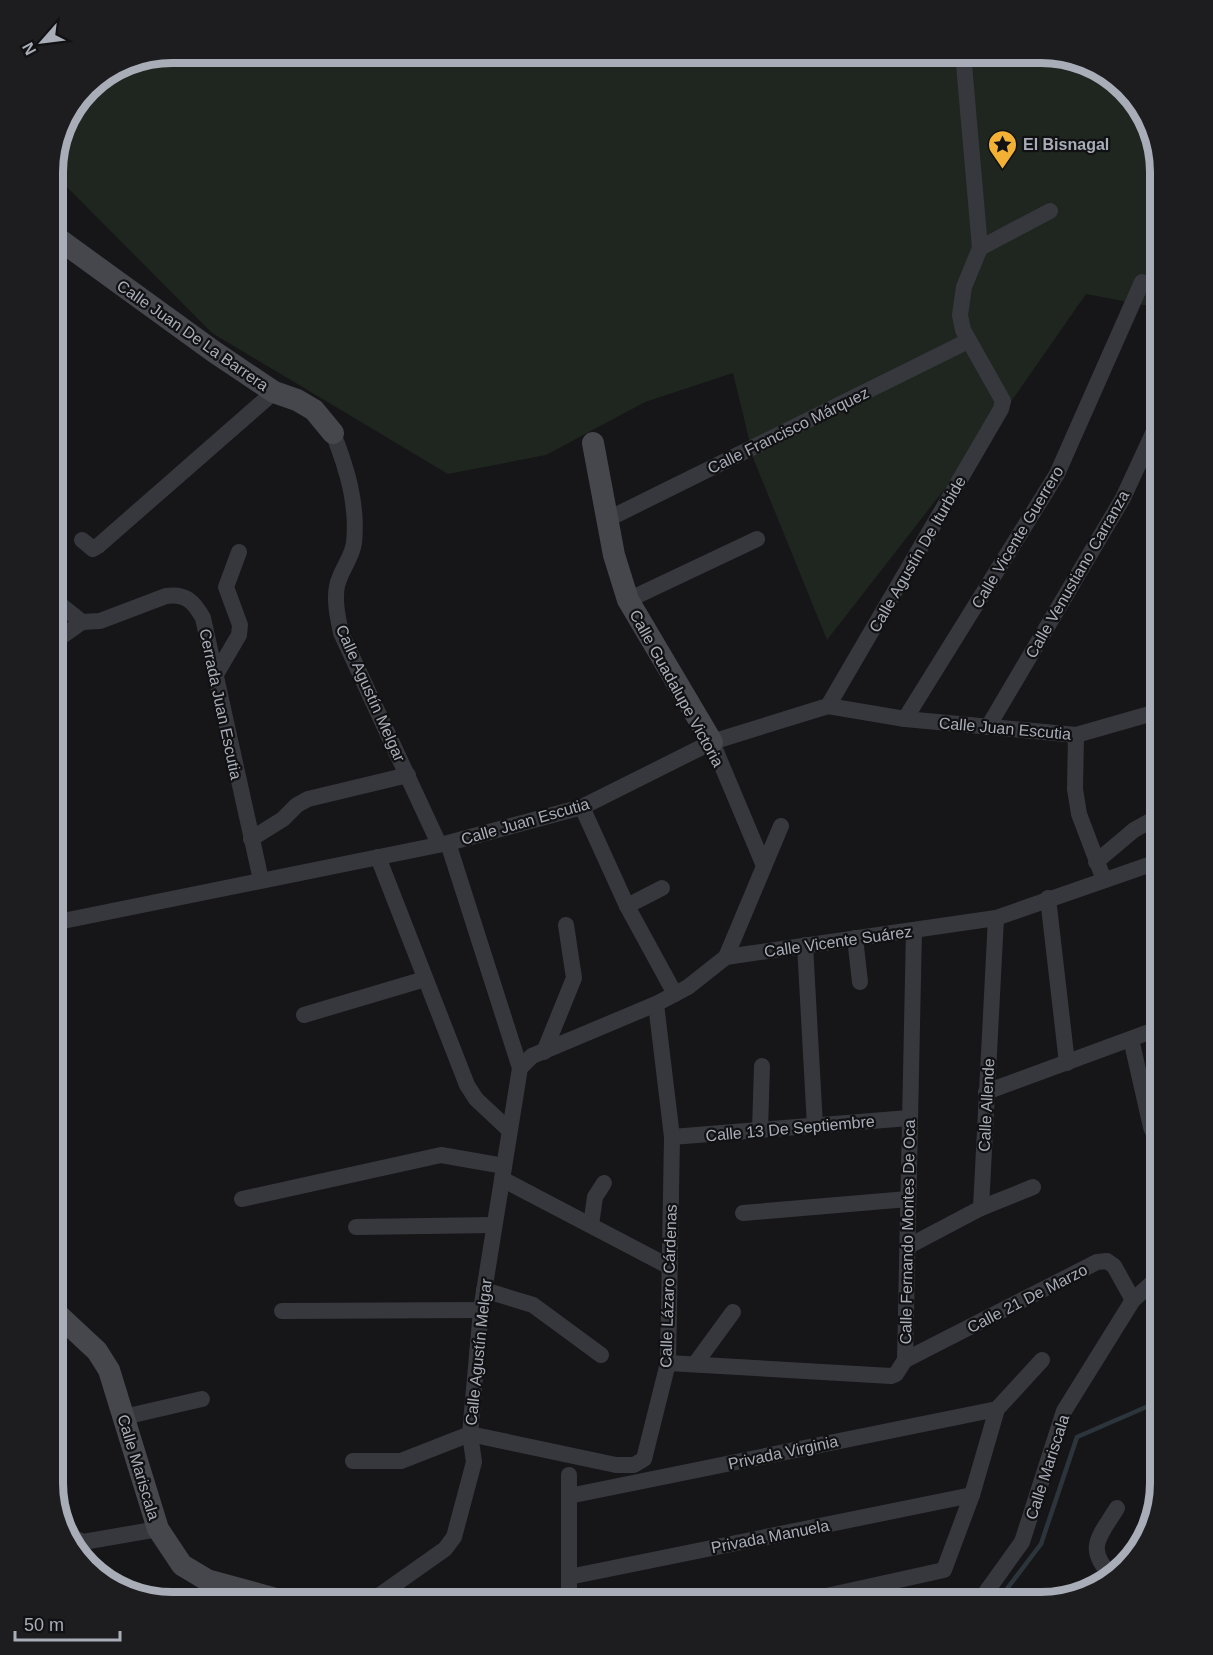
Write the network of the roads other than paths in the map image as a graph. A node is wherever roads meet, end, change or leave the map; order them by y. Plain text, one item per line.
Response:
1 (964, 63) edge
2 (1050, 211) dead end
3 (63, 242) edge
4 (980, 248) junction
5 (1143, 282) dead end
6 (968, 341) junction
7 (274, 392) junction
8 (333, 433) joint
9 (1150, 441) edge
10 (593, 444) dead end
11 (608, 519) junction
12 (757, 539) dead end
13 (82, 540) dead end
14 (239, 552) dead end
15 (628, 600) junction
16 (63, 607) edge
17 (82, 622) junction
18 (63, 636) edge
19 (215, 676) junction
20 (828, 706) junction
21 (1150, 714) edge
22 (905, 719) junction
23 (988, 727) junction
24 (1076, 735) junction
25 (711, 742) junction
26 (408, 775) junction
27 (582, 807) junction
28 (1150, 821) edge
29 (781, 826) dead end
30 (251, 839) junction
31 (443, 843) junction
32 (378, 856) junction
33 (1096, 862) junction
34 (1150, 865) edge
35 (764, 866) junction
36 (261, 880) junction
37 (1104, 880) junction
38 (662, 888) dead end
39 (1048, 898) junction
40 (627, 906) junction
41 (996, 918) junction
42 (63, 921) edge
43 (566, 925) dead end
44 (914, 930) junction
45 (855, 938) junction
46 (805, 945) junction
47 (726, 957) junction
48 (425, 979) junction
49 (860, 982) dead end
50 (675, 994) junction
51 (656, 1004) junction
52 (304, 1015) dead end
53 (1150, 1032) edge
54 (1131, 1039) junction
55 (532, 1058) junction
56 (1067, 1063) junction
57 (762, 1065) dead end
58 (986, 1092) junction
59 (909, 1118) junction
60 (1150, 1123) edge
61 (815, 1126) junction
62 (509, 1130) junction
63 (760, 1130) junction
64 (672, 1137) junction
65 (503, 1172) junction
66 (604, 1184) dead end
67 (1033, 1187) dead end
68 (242, 1199) dead end
69 (908, 1199) junction
70 (981, 1208) junction
71 (743, 1213) dead end
72 (495, 1225) junction
73 (591, 1226) junction
74 (356, 1227) dead end
75 (907, 1247) junction
76 (670, 1267) junction
77 (1150, 1285) edge
78 (484, 1290) junction
79 (1132, 1300) junction
80 (481, 1310) junction
81 (282, 1311) dead end
82 (733, 1312) dead end
83 (63, 1320) edge
84 (601, 1355) dead end
85 (905, 1360) junction
86 (1042, 1360) dead end
87 (668, 1363) junction
88 (695, 1364) junction
89 (202, 1399) dead end
90 (997, 1408) junction
91 (124, 1417) junction
92 (470, 1434) junction
93 (353, 1461) dead end
94 (569, 1475) dead end
95 (972, 1495) junction
96 (569, 1496) junction
97 (1117, 1508) dead end
98 (158, 1529) junction
99 (79, 1540) edge
100 (1106, 1571) edge
101 (569, 1577) junction
102 (251, 1592) edge
103 (384, 1592) edge
104 (569, 1592) edge
105 (844, 1592) edge
106 (986, 1592) edge

1 - 4 street
2 - 4 street
3 - 7 street, Calle Juan De La Barrera
4 - 6 street
5 - 22 street, Calle Vicente Guerrero
6 - 11 street, Calle Francisco Márquez
6 - 20 street, Calle Agustín De Iturbide
7 - 8 street, Calle Juan De La Barrera
7 - 13 street
8 - 26 street, Calle Agustín Melgar
9 - 23 street, Calle Venustiano Carranza
10 - 11 street, Calle Guadalupe Victoria
11 - 15 street, Calle Guadalupe Victoria
12 - 15 street
14 - 19 street
15 - 25 street, Calle Guadalupe Victoria
16 - 17 street
17 - 18 street, Cerrada Juan Escutia
17 - 19 street, Cerrada Juan Escutia
19 - 30 street, Cerrada Juan Escutia
20 - 22 street, Calle Juan Escutia
20 - 25 street, Calle Juan Escutia
21 - 24 street, Calle Juan Escutia
22 - 23 street, Calle Juan Escutia
23 - 24 street, Calle Juan Escutia
24 - 33 street
25 - 27 street, Calle Juan Escutia
25 - 35 street, Calle Guadalupe Victoria
26 - 30 street
26 - 31 street, Calle Agustín Melgar
27 - 31 street, Calle Juan Escutia
27 - 40 street
28 - 33 street
29 - 35 street
30 - 36 street, Cerrada Juan Escutia
31 - 32 street, Calle Juan Escutia
31 - 55 street, Calle Agustín Melgar
32 - 36 street, Calle Juan Escutia
32 - 48 street
33 - 37 street
34 - 37 street, Calle Vicente Suárez
35 - 47 street
36 - 42 street, Calle Juan Escutia
37 - 39 street, Calle Vicente Suárez
38 - 40 street
39 - 41 street, Calle Vicente Suárez
39 - 56 street
40 - 50 street
41 - 44 street, Calle Vicente Suárez
41 - 58 street, Calle Allende
43 - 55 street
44 - 45 street, Calle Vicente Suárez
44 - 59 street, Calle Fernando Montes De Oca
45 - 46 street, Calle Vicente Suárez
45 - 49 street
46 - 47 street, Calle Vicente Suárez
46 - 61 street
47 - 50 street, Calle Vicente Suárez
48 - 52 street
48 - 62 street
50 - 51 street, Calle Vicente Suárez
51 - 55 street, Calle Vicente Suárez
51 - 64 street, Calle Lázaro Cárdenas
53 - 54 street
54 - 56 street
54 - 60 street
55 - 62 street, Calle Agustín Melgar
56 - 58 street
57 - 63 street
58 - 70 street, Calle Allende
59 - 61 street, Calle 13 De Septiembre
59 - 69 street, Calle Fernando Montes De Oca
61 - 63 street, Calle 13 De Septiembre
62 - 65 street, Calle Agustín Melgar
63 - 64 street, Calle 13 De Septiembre
64 - 76 street, Calle Lázaro Cárdenas
65 - 68 street
65 - 72 street, Calle Agustín Melgar
65 - 73 street
66 - 73 street
67 - 70 street
69 - 71 street
69 - 75 street, Calle Fernando Montes De Oca
70 - 75 street
72 - 74 street
72 - 78 street, Calle Agustín Melgar
73 - 76 street
75 - 85 street, Calle Fernando Montes De Oca
76 - 87 street, Calle Lázaro Cárdenas
77 - 79 street, Calle Mariscala
78 - 80 street, Calle Agustín Melgar
78 - 84 street
79 - 85 street, Calle 21 De Marzo
79 - 106 street, Calle Mariscala
80 - 81 street
80 - 92 street, Calle Agustín Melgar
82 - 88 street
83 - 91 street, Calle Mariscala
85 - 88 street, Calle Fernando Montes De Oca
86 - 90 street
87 - 88 street, Calle Fernando Montes De Oca
87 - 92 street, Calle Lázaro Cárdenas
89 - 91 street
90 - 95 street
90 - 96 street, Privada Virginia
91 - 98 street, Calle Mariscala
92 - 93 street
92 - 103 street, Calle Agustín Melgar
94 - 96 street
95 - 101 street, Privada Manuela
95 - 105 street
96 - 101 street
97 - 100 street
98 - 99 street
98 - 102 street, Calle Mariscala
101 - 104 street

